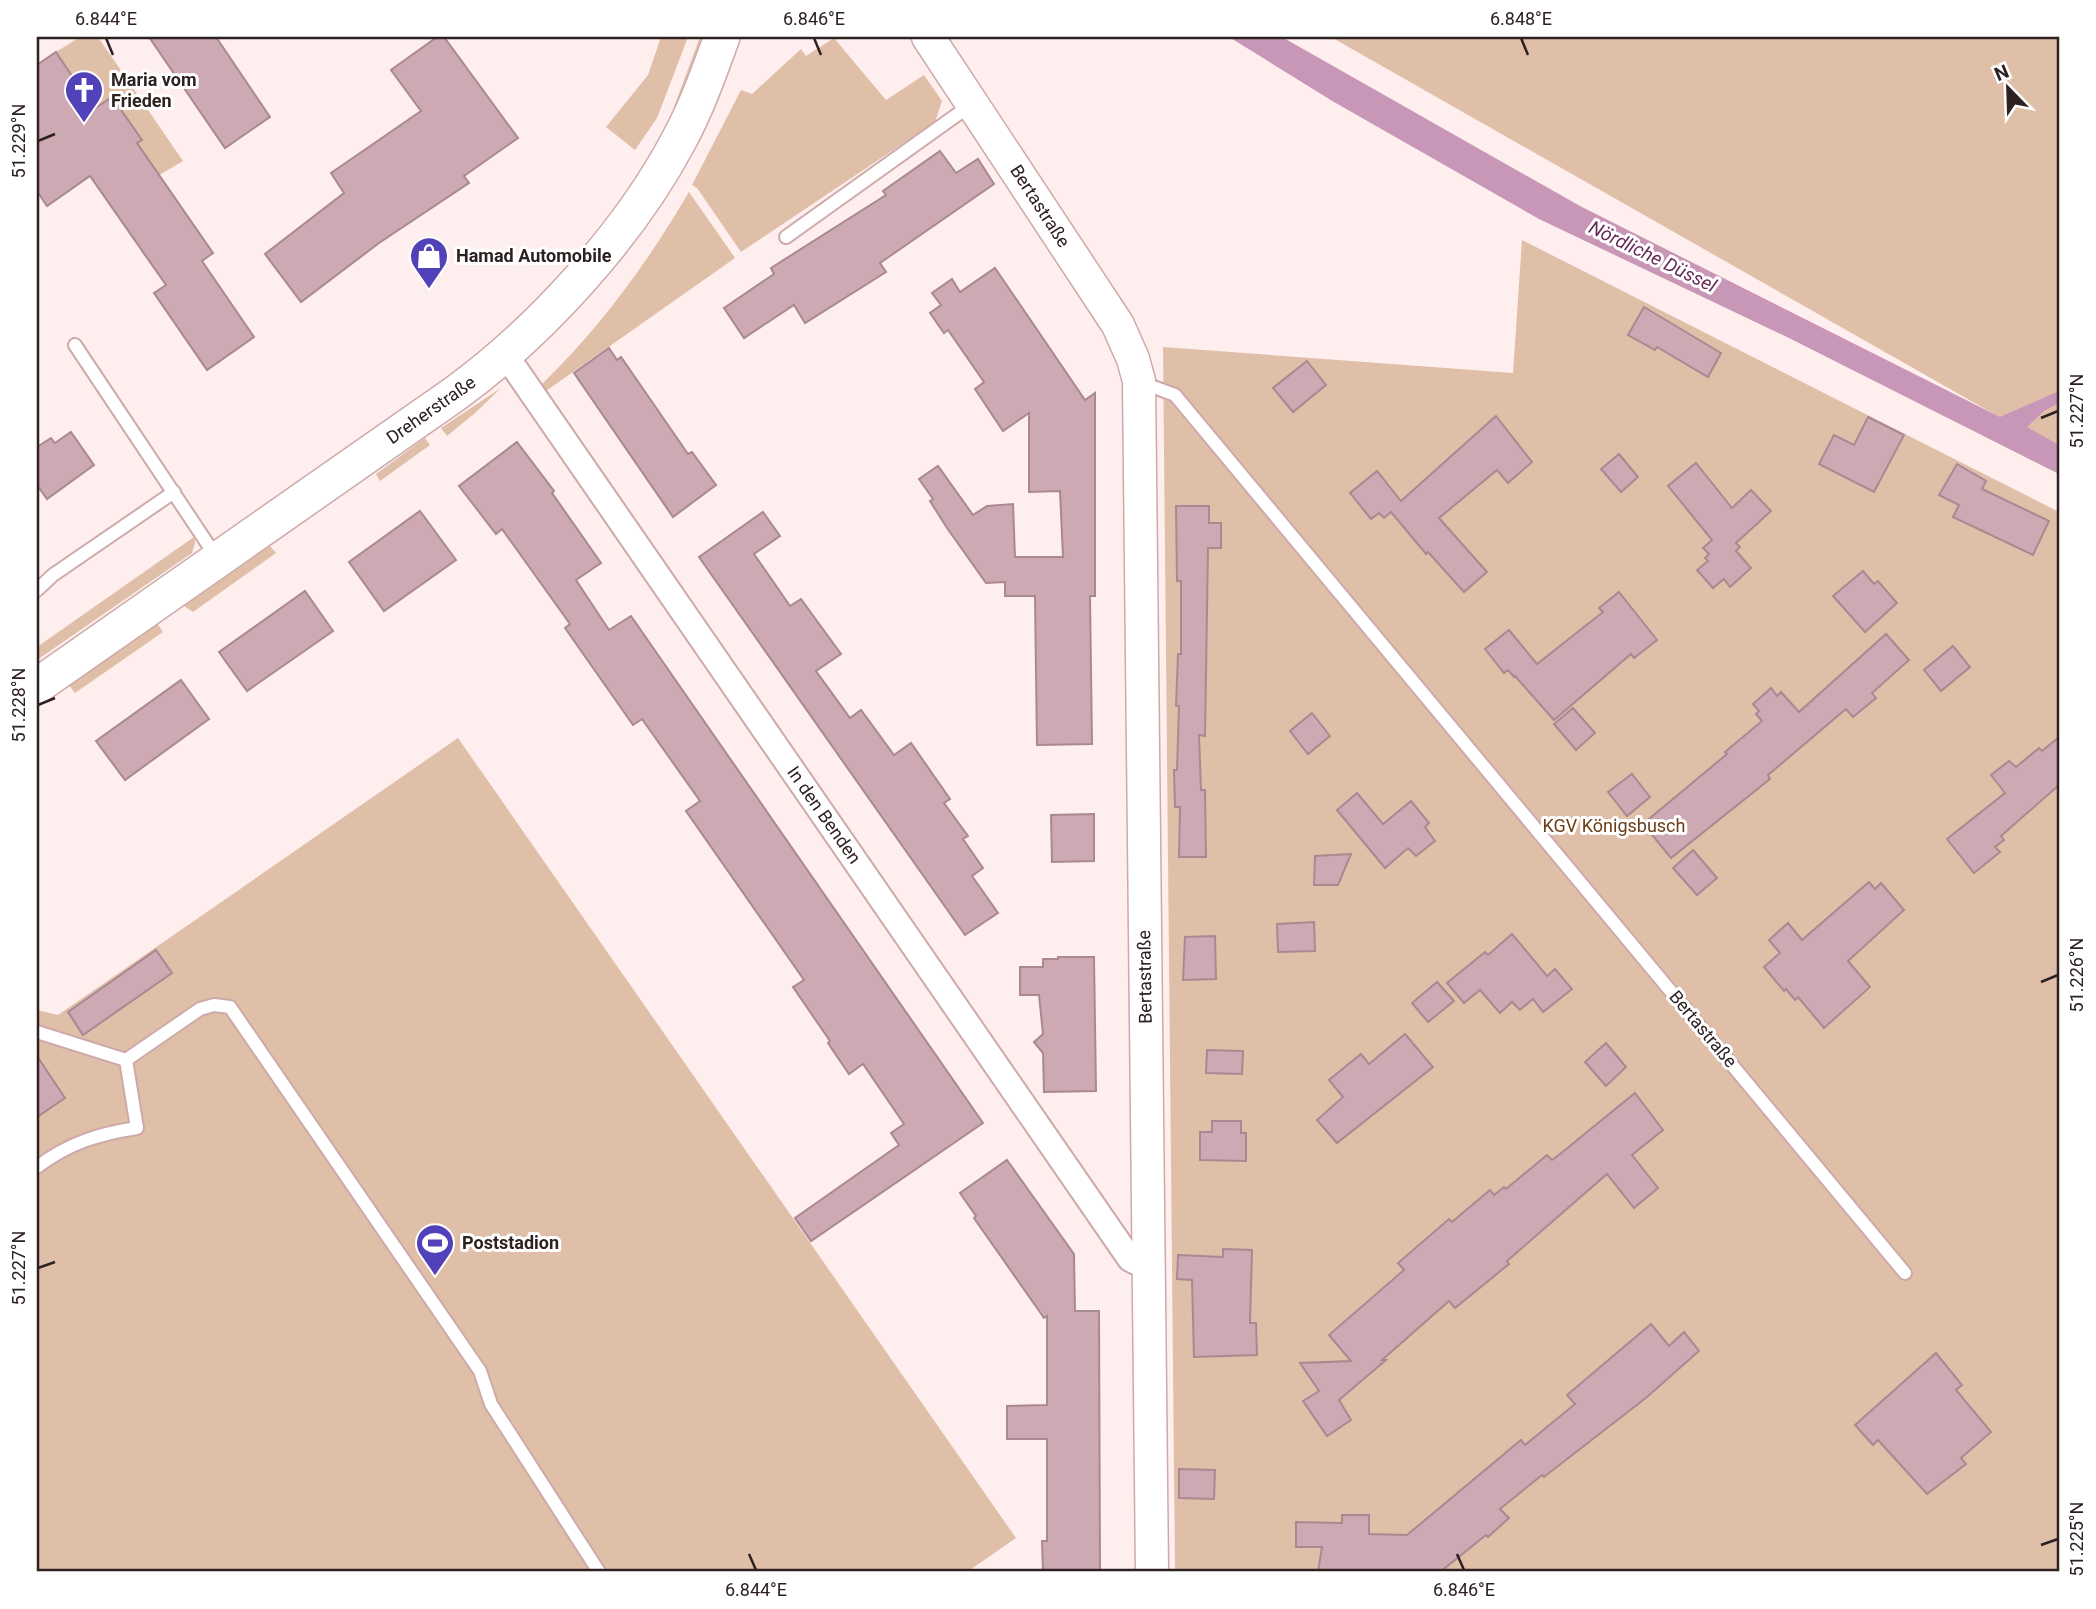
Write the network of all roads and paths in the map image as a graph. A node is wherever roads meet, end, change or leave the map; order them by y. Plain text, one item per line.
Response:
1 (722, 37) edge
2 (928, 37) edge
3 (973, 104) junction
4 (786, 237) dead end
5 (75, 345) dead end
6 (505, 354) junction
7 (1139, 381) junction
8 (174, 492) junction
9 (217, 559) junction
10 (37, 590) edge
11 (37, 686) edge
12 (37, 1032) edge
13 (126, 1060) junction
14 (37, 1167) edge
15 (1148, 1268) junction
16 (1905, 1273) dead end
17 (599, 1572) edge
18 (1152, 1572) edge

1 - 6 main road, Dreherstraße
2 - 3 street, Bertastraße
3 - 4 lane
3 - 7 street, Bertastraße
5 - 8 lane
6 - 9 main road, Dreherstraße
6 - 15 street, In den Benden
7 - 15 street, Bertastraße
7 - 16 lane, Bertastraße
8 - 9 lane
8 - 10 lane
9 - 11 main road, Dreherstraße
12 - 13 lane
13 - 14 lane
13 - 17 lane
15 - 18 street, Bertastraße

